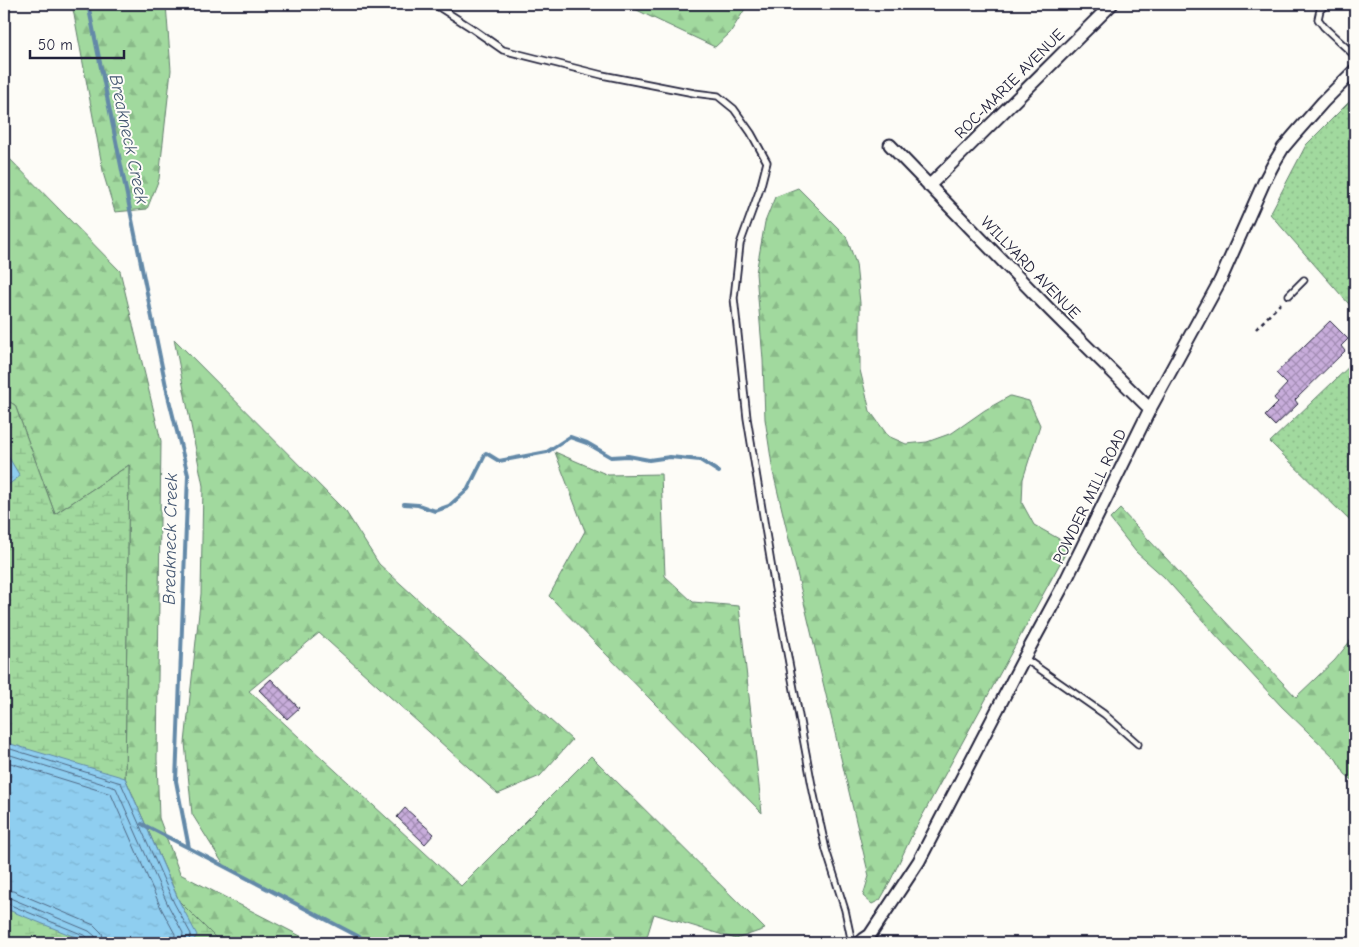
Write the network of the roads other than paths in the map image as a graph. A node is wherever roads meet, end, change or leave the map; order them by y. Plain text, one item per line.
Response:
1 (434, 4) edge
2 (1112, 4) edge
3 (1326, 4) edge
4 (1355, 56) edge
5 (1355, 70) edge
6 (890, 145) dead end
7 (929, 186) junction
8 (1304, 280) dead end
9 (1289, 295) road end
10 (1150, 409) junction
11 (1024, 658) junction
12 (1138, 744) dead end
13 (852, 943) edge
14 (860, 943) edge

1 - 13 lane
2 - 7 street, ROC-MARIE AVENUE
3 - 4 lane
5 - 10 street, POWDER MILL ROAD
6 - 7 street, WILLYARD AVENUE
7 - 10 street, WILLYARD AVENUE
8 - 9 lane
10 - 11 street, POWDER MILL ROAD
11 - 12 lane
11 - 14 street, POWDER MILL ROAD

